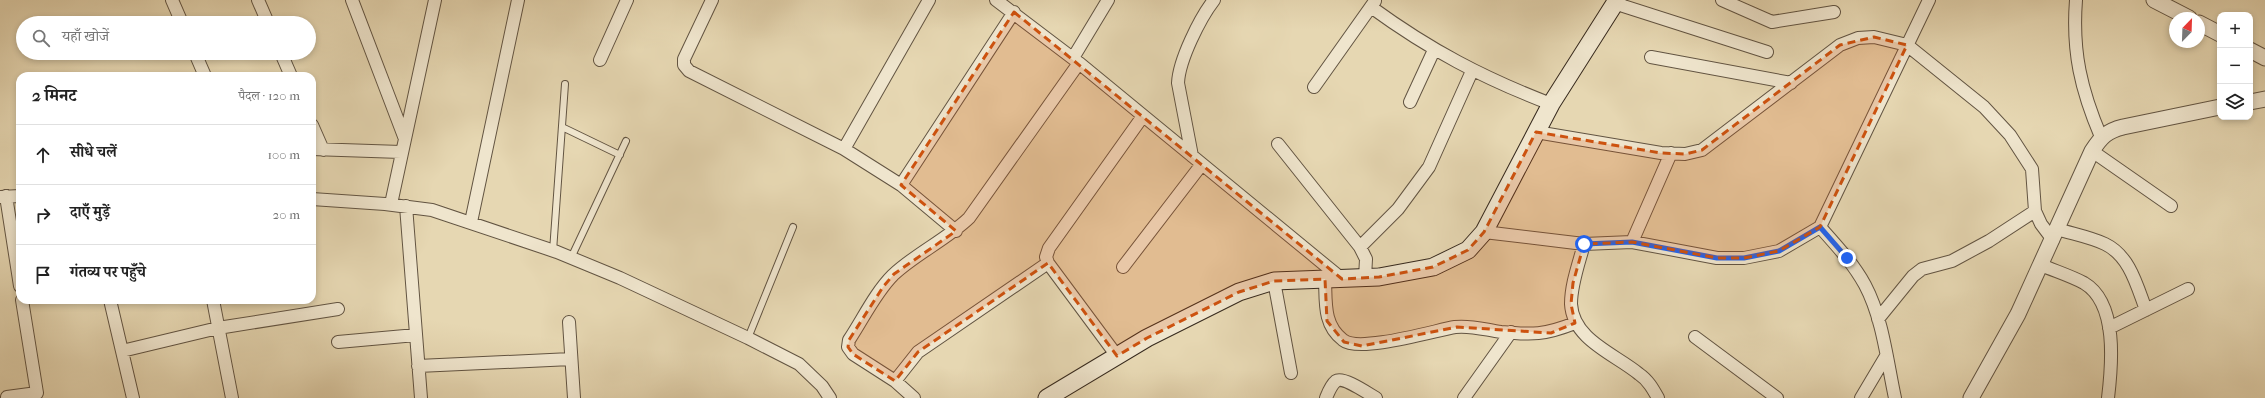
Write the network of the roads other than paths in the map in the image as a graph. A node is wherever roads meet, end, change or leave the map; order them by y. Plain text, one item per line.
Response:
1 (172, 0) edge
2 (258, 0) edge
3 (352, 0) edge
4 (435, 0) edge
5 (518, 0) edge
6 (627, 0) edge
7 (712, 0) edge
8 (929, 0) edge
9 (996, 0) edge
10 (1108, 0) edge
11 (1214, 0) edge
12 (1722, 0) edge
13 (1928, 0) edge
14 (2076, 0) edge
15 (2154, 0) edge
16 (1616, 2) edge
17 (1373, 3) edge
18 (1014, 12) junction
19 (1834, 12) dead end
20 (2177, 12) edge
21 (179, 16) edge
22 (265, 16) edge
23 (2205, 26) edge
24 (2217, 32) edge
25 (1907, 45) junction
26 (1434, 50) junction
27 (1767, 52) dead end
28 (2253, 52) edge
29 (1651, 57) dead end
30 (2265, 58) edge
31 (198, 60) edge
32 (284, 60) edge
33 (600, 60) dead end
34 (1076, 61) junction
35 (1472, 71) junction
36 (203, 72) edge
37 (289, 72) edge
38 (1791, 83) junction
39 (565, 84) dead end
40 (1314, 87) dead end
41 (2265, 99) edge
42 (2253, 101) edge
43 (1410, 102) dead end
44 (1551, 104) junction
45 (2217, 108) edge
46 (1143, 116) junction
47 (562, 127) junction
48 (1536, 132) junction
49 (2101, 137) junction
50 (405, 139) junction
51 (626, 141) dead end
52 (1278, 144) dead end
53 (844, 148) junction
54 (317, 150) edge
55 (2092, 151) junction
56 (401, 152) junction
57 (1670, 153) junction
58 (620, 155) junction
59 (1192, 156) junction
60 (1202, 164) junction
61 (901, 185) junction
62 (3, 196) edge
63 (16, 196) edge
64 (316, 199) edge
65 (391, 204) junction
66 (406, 206) junction
67 (2171, 206) dead end
68 (2035, 211) junction
69 (471, 222) junction
70 (794, 227) dead end
71 (1820, 227) junction
72 (956, 230) junction
73 (1484, 232) junction
74 (6, 234) edge
75 (2055, 234) junction
76 (1632, 242) junction
77 (1584, 244) junction
78 (1360, 247) junction
79 (553, 251) junction
80 (571, 258) junction
81 (1048, 263) junction
82 (2041, 265) junction
83 (1123, 267) dead end
84 (16, 271) edge
85 (1365, 278) junction
86 (1325, 279) junction
87 (1342, 279) junction
88 (1274, 281) junction
89 (2188, 289) dead end
90 (23, 304) edge
91 (111, 304) edge
92 (214, 304) edge
93 (338, 309) dead end
94 (2146, 310) junction
95 (1878, 319) junction
96 (569, 322) dead end
97 (1575, 323) junction
98 (218, 328) junction
99 (2109, 328) junction
100 (1511, 332) junction
101 (416, 335) junction
102 (1695, 337) dead end
103 (748, 338) junction
104 (338, 342) dead end
105 (122, 351) junction
106 (1117, 356) junction
107 (1886, 356) junction
108 (571, 359) junction
109 (418, 366) junction
110 (1291, 373) dead end
111 (895, 381) junction
112 (7, 396) dead end
113 (132, 398) edge
114 (232, 398) edge
115 (421, 398) edge
116 (574, 398) edge
117 (830, 398) edge
118 (914, 398) edge
119 (1047, 398) edge
120 (1326, 398) edge
121 (1376, 398) edge
122 (1464, 398) edge
123 (1658, 398) edge
124 (1777, 398) edge
125 (1861, 398) edge
126 (1895, 398) edge
127 (1971, 398) edge
128 (2108, 398) edge

1 - 21 street
2 - 22 street
3 - 50 street
4 - 50 street
5 - 69 street
6 - 33 street
7 - 53 street
8 - 53 street
9 - 18 street
10 - 34 street
11 - 59 street
12 - 19 street
13 - 25 street
14 - 49 street
15 - 20 street
16 - 27 street
16 - 44 main road
17 - 26 street
17 - 40 street
18 - 34 street
18 - 61 street
23 - 24 street
25 - 38 street
25 - 68 street
25 - 71 street
26 - 35 street
26 - 43 street
28 - 30 street
29 - 38 street
31 - 36 street
32 - 37 street
34 - 46 street
34 - 72 street
35 - 44 street
35 - 78 street
38 - 57 street
39 - 47 lane
41 - 42 street
44 - 48 main road
45 - 49 street
46 - 59 street
46 - 81 street
47 - 58 lane
47 - 79 lane
48 - 57 street
48 - 73 main road
49 - 55 street
50 - 56 street
51 - 58 lane
52 - 78 street
53 - 61 street
54 - 56 street
55 - 67 street
55 - 75 street
56 - 65 street
57 - 76 street
58 - 80 lane
59 - 60 street
60 - 83 street
60 - 87 street
61 - 72 street
62 - 63 street
62 - 74 street
64 - 65 street
65 - 66 street
66 - 69 street
66 - 101 street
68 - 75 street
68 - 95 street
69 - 79 street
70 - 103 lane
71 - 76 street
71 - 95 street
72 - 111 street
73 - 77 street
73 - 85 main road
74 - 84 street
75 - 82 street
75 - 94 street
76 - 77 street
77 - 97 street
78 - 85 street
79 - 80 street
80 - 103 street
81 - 106 street
81 - 111 street
82 - 99 street
82 - 127 street
85 - 87 main road
86 - 87 main road
86 - 88 main road
86 - 100 street
88 - 106 main road
88 - 110 street
89 - 94 street
90 - 112 street
91 - 105 street
92 - 98 street
93 - 98 street
94 - 99 street
95 - 107 street
96 - 108 street
97 - 100 street
97 - 123 street
98 - 105 street
98 - 114 street
99 - 128 street
100 - 122 street
101 - 104 street
101 - 109 street
102 - 124 street
103 - 117 street
105 - 113 street
106 - 119 main road
107 - 125 street
107 - 126 street
108 - 109 street
108 - 116 street
109 - 115 street
111 - 118 street
120 - 121 street

